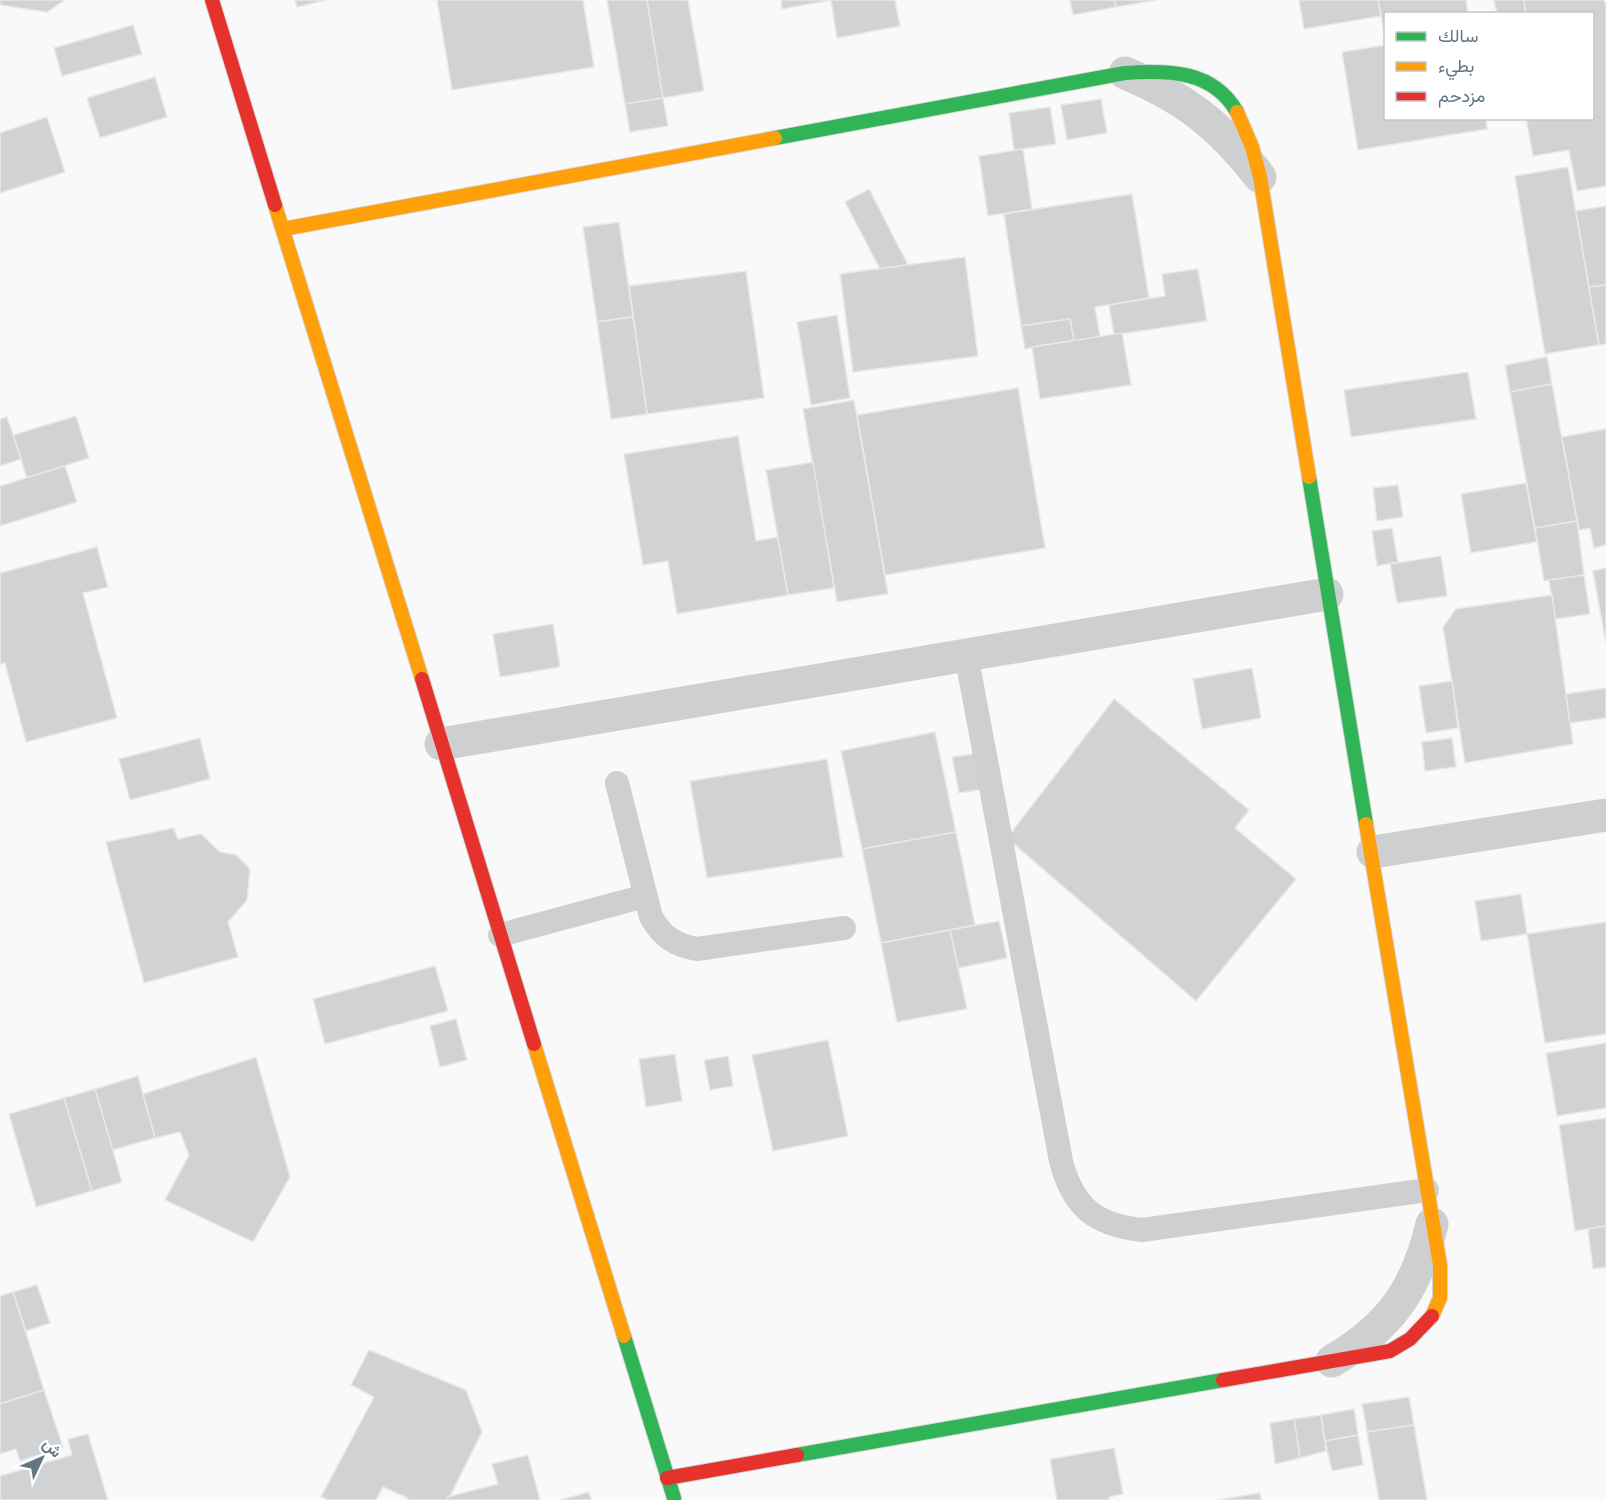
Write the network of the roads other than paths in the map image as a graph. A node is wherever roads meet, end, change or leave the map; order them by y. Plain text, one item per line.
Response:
1 (212, 0) edge
2 (1125, 73) joint
3 (1260, 177) joint
4 (283, 229) junction
5 (1327, 594) junction
6 (966, 654) junction
7 (441, 744) junction
8 (617, 783) dead end
9 (1606, 815) edge
10 (1373, 852) junction
11 (645, 896) junction
12 (844, 928) dead end
13 (500, 934) junction
14 (1427, 1190) junction
15 (1432, 1224) joint
16 (1332, 1361) joint
17 (667, 1478) junction
18 (674, 1500) edge

1 - 4 street
2 - 3 street
2 - 4 street
3 - 5 street
4 - 7 street
5 - 6 street
5 - 10 street
6 - 7 street
6 - 14 lane
7 - 13 street
8 - 11 lane
9 - 10 street
10 - 14 street
11 - 12 lane
11 - 13 lane
13 - 17 street
14 - 15 street
15 - 16 street
16 - 17 street
17 - 18 street

